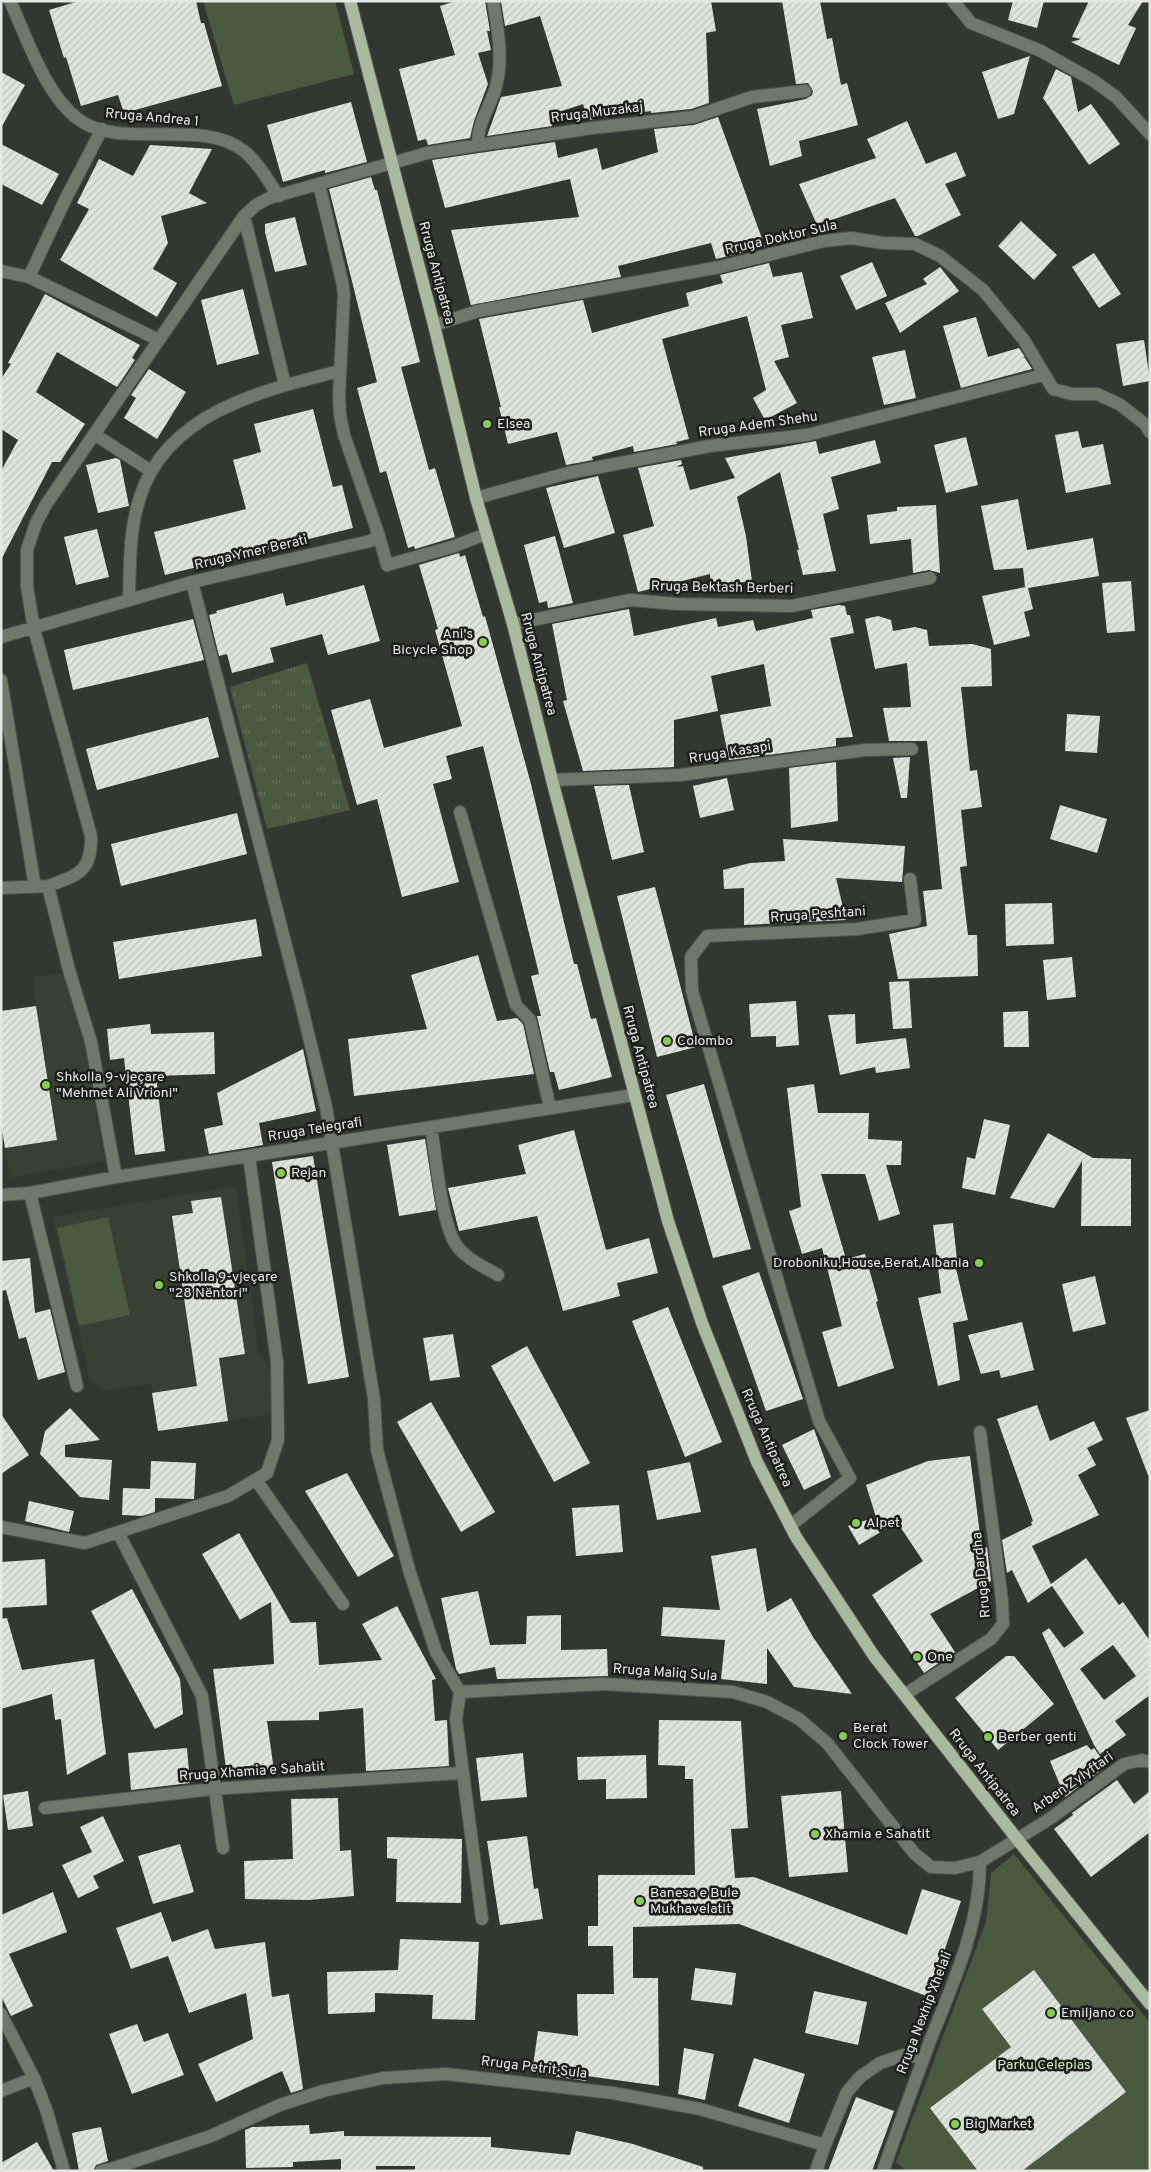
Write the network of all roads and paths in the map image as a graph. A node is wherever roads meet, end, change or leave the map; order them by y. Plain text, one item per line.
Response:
1 (10, 1) edge
2 (350, 1) edge
3 (493, 1) edge
4 (953, 1) edge
5 (805, 91) dead end
6 (102, 129) junction
7 (1150, 134) edge
8 (478, 145) junction
9 (392, 163) junction
10 (319, 184) junction
11 (279, 196) junction
12 (244, 216) junction
13 (1, 271) edge
14 (29, 277) junction
15 (434, 325) junction
16 (158, 340) junction
17 (340, 371) junction
18 (1043, 375) junction
19 (285, 385) junction
20 (1150, 432) edge
21 (94, 434) junction
22 (151, 471) junction
23 (476, 498) junction
24 (486, 534) junction
25 (378, 536) junction
26 (930, 578) dead end
27 (192, 582) junction
28 (129, 600) junction
29 (513, 624) junction
30 (34, 629) junction
31 (1, 638) edge
32 (1, 680) edge
33 (912, 749) dead end
34 (552, 780) junction
35 (460, 812) dead end
36 (910, 879) dead end
37 (42, 886) junction
38 (1, 888) edge
39 (634, 1094) junction
40 (550, 1108) junction
41 (431, 1127) junction
42 (332, 1142) junction
43 (250, 1156) junction
44 (116, 1177) junction
45 (30, 1193) junction
46 (1, 1195) edge
47 (498, 1276) dead end
48 (77, 1386) dead end
49 (980, 1432) dead end
50 (256, 1480) junction
51 (790, 1526) junction
52 (1, 1527) edge
53 (118, 1532) junction
54 (343, 1604) dead end
55 (460, 1692) junction
56 (904, 1695) junction
57 (1150, 1762) edge
58 (462, 1773) junction
59 (213, 1789) junction
60 (45, 1808) dead end
61 (1017, 1840) junction
62 (223, 1848) dead end
63 (980, 1862) junction
64 (482, 1919) dead end
65 (1150, 2004) edge
66 (1, 2014) edge
67 (924, 2058) junction
68 (34, 2078) junction
69 (1, 2091) edge
70 (825, 2145) junction
71 (885, 2169) edge
72 (64, 2171) edge
73 (101, 2171) edge
74 (816, 2171) edge

1 - 6 street, Rruga Andrea 1
2 - 9 main road, Rruga Antipatrea
3 - 8 street
4 - 7 street
5 - 8 street, Rruga Muzakaj
6 - 11 street, Rruga Andrea 1
6 - 14 street
8 - 9 street, Rruga Muzakaj
9 - 10 street, Rruga Muzakaj
9 - 15 main road, Rruga Antipatrea
10 - 11 street, Rruga Muzakaj
10 - 17 street
11 - 12 street, Rruga Muzakaj
12 - 16 street
12 - 19 street
13 - 14 street
14 - 16 street
15 - 18 street, Rruga Doktor Sula
15 - 23 main road, Rruga Antipatrea
16 - 21 street
17 - 19 street
17 - 25 street
18 - 20 street, Rruga Doktor Sula
18 - 23 street, Rruga Adem Shehu
19 - 22 street
21 - 22 street
21 - 30 street
22 - 28 street
23 - 24 main road, Rruga Antipatrea
24 - 25 street
24 - 29 main road, Rruga Antipatrea
25 - 27 street, Rruga Ymer Berati
26 - 29 street, Rruga Bektash Berberi
27 - 28 street, Rruga Ymer Berati
27 - 42 street
28 - 30 street, Rruga Ymer Berati
29 - 34 main road, Rruga Antipatrea
30 - 31 street, Rruga Ymer Berati
30 - 37 street
32 - 37 street
33 - 34 street, Rruga Kasapi
34 - 39 main road, Rruga Antipatrea
35 - 40 street
36 - 51 street, Rruga Peshtani
37 - 38 street
37 - 44 street
39 - 40 street, Rruga Telegrafi
39 - 51 main road, Rruga Antipatrea
40 - 41 street, Rruga Telegrafi
41 - 42 street, Rruga Telegrafi
41 - 47 street
42 - 43 street, Rruga Telegrafi
42 - 55 street
43 - 44 street, Rruga Telegrafi
43 - 50 street
44 - 45 street, Rruga Telegrafi
45 - 46 street, Rruga Telegrafi
45 - 48 street
49 - 56 street, Rruga Dardha
50 - 53 street
50 - 54 street
51 - 56 main road, Rruga Antipatrea
52 - 53 street
53 - 59 street
55 - 58 street
55 - 63 street, Rruga Maliq Sula
56 - 61 main road, Rruga Antipatrea
57 - 61 street, Arben Zylyftari
58 - 59 street, Rruga Xhamia e Sahatit
58 - 64 street
59 - 60 street, Rruga Xhamia e Sahatit
59 - 62 street
61 - 63 street, Rruga Maliq Sula
61 - 65 main road, Rruga Antipatrea
63 - 67 street, Rruga Nexhip Xhelali
66 - 68 street
67 - 70 street
67 - 71 street, Rruga Nexhip Xhelali
68 - 69 street
68 - 72 street
70 - 73 street, Rruga Petrit Sula
70 - 74 street

